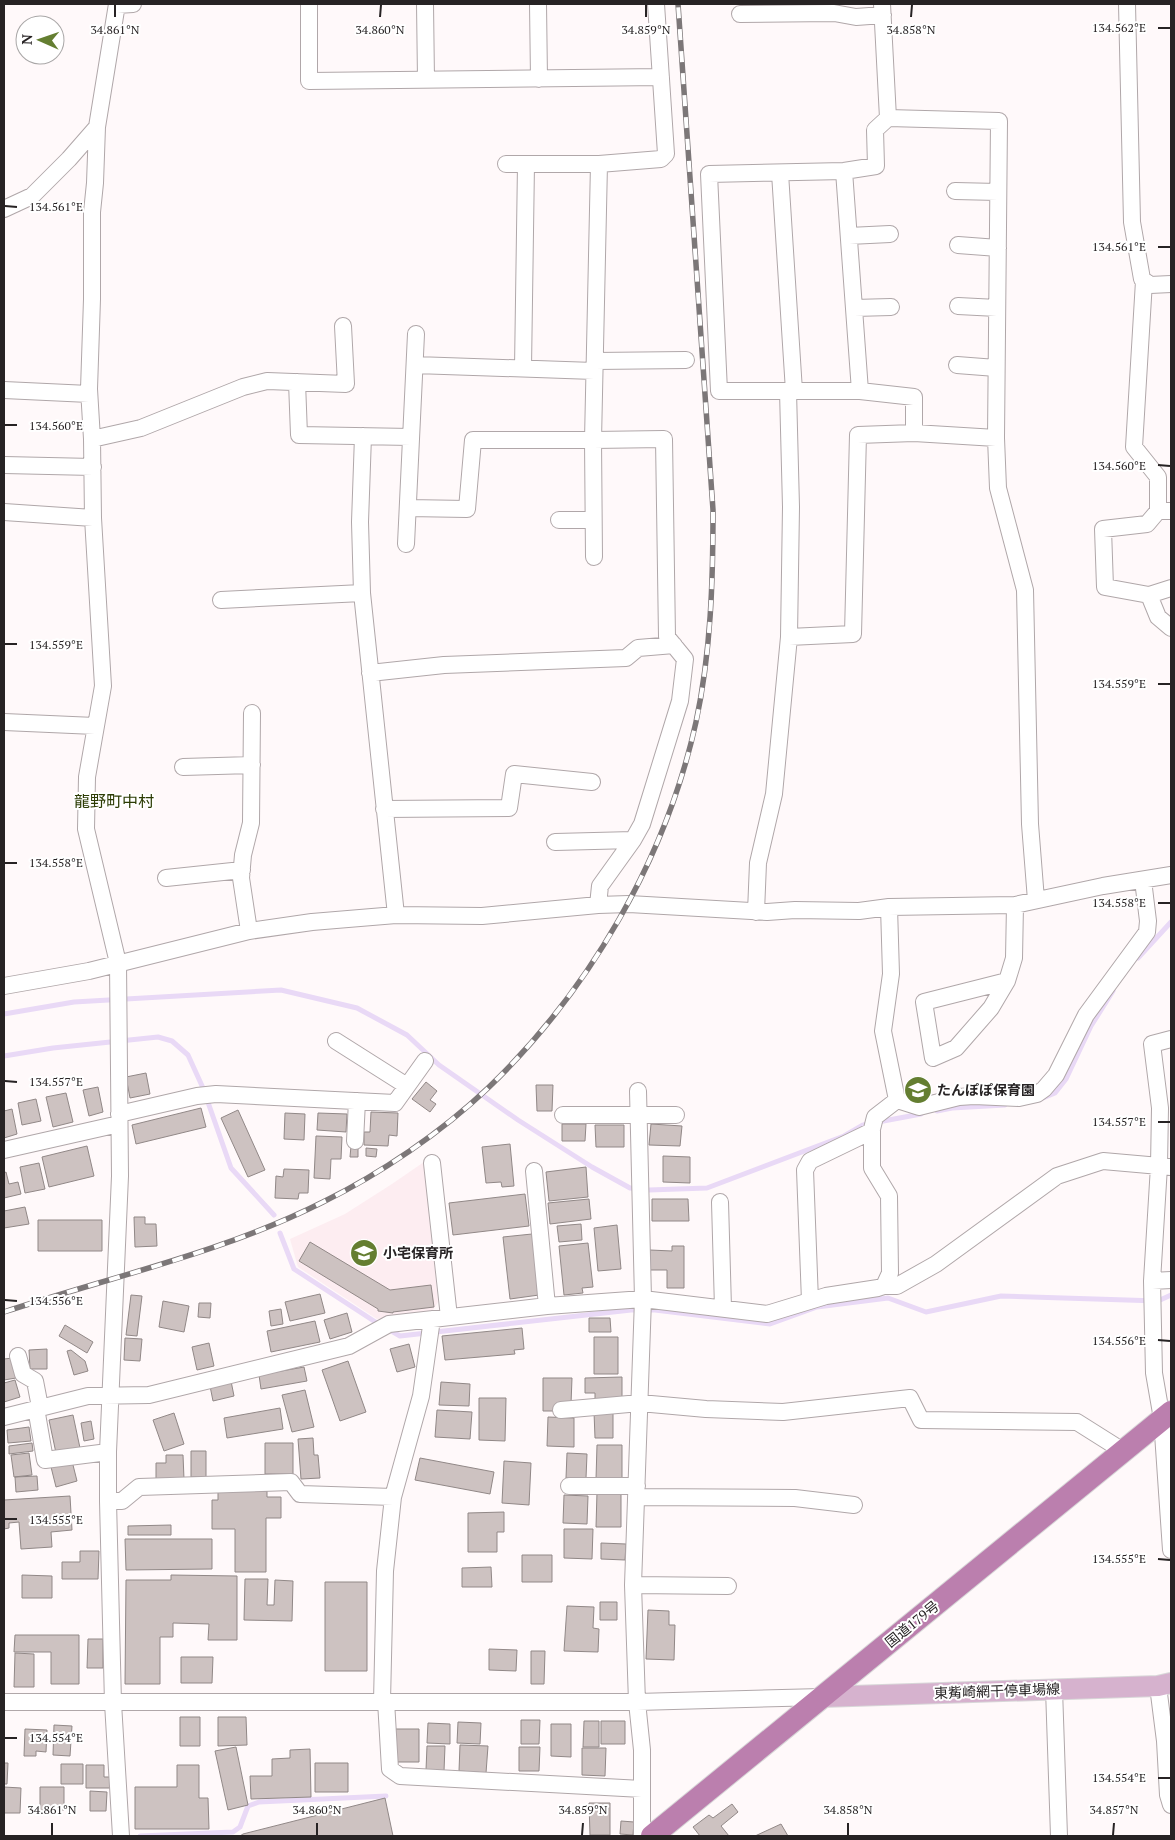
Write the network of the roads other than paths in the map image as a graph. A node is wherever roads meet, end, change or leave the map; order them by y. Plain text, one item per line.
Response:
1 (116, 4) edge
2 (133, 4) edge
3 (309, 4) edge
4 (425, 4) edge
5 (538, 4) edge
6 (656, 4) edge
7 (1127, 4) edge
8 (882, 10) edge
9 (740, 14) dead end
10 (661, 77) junction
11 (539, 78) junction
12 (426, 80) junction
13 (888, 118) junction
14 (97, 127) junction
15 (506, 164) dead end
16 (526, 164) junction
17 (598, 164) junction
18 (844, 172) junction
19 (780, 173) junction
20 (955, 191) dead end
21 (998, 192) junction
22 (4, 210) edge
23 (890, 234) dead end
24 (849, 236) junction
25 (958, 246) dead end
26 (998, 248) junction
27 (1144, 281) junction
28 (1171, 284) edge
29 (958, 306) dead end
30 (891, 307) dead end
31 (854, 308) junction
32 (997, 308) junction
33 (343, 326) dead end
34 (416, 334) dead end
35 (686, 360) dead end
36 (415, 365) junction
37 (957, 365) dead end
38 (594, 366) junction
39 (523, 368) junction
40 (996, 368) junction
41 (297, 382) junction
42 (4, 390) edge
43 (791, 391) junction
44 (860, 391) junction
45 (89, 394) junction
46 (914, 433) junction
47 (363, 436) junction
48 (412, 437) junction
49 (996, 438) junction
50 (92, 439) junction
51 (593, 440) junction
52 (4, 464) edge
53 (93, 468) junction
54 (408, 508) junction
55 (1165, 511) edge
56 (4, 512) edge
57 (93, 518) junction
58 (559, 520) dead end
59 (593, 520) junction
60 (406, 544) dead end
61 (594, 557) dead end
62 (1171, 588) edge
63 (362, 593) junction
64 (1149, 595) junction
65 (221, 600) dead end
66 (1171, 628) edge
67 (789, 637) junction
68 (674, 645) junction
69 (370, 673) junction
70 (252, 713) dead end
71 (4, 722) edge
72 (95, 726) junction
73 (252, 765) junction
74 (183, 767) dead end
75 (592, 782) dead end
76 (384, 809) junction
77 (633, 840) junction
78 (555, 842) dead end
79 (242, 870) junction
80 (1171, 875) edge
81 (166, 878) dead end
82 (1143, 880) junction
83 (1036, 900) junction
84 (598, 905) junction
85 (1015, 905) junction
86 (889, 907) junction
87 (756, 912) junction
88 (396, 915) junction
89 (248, 931) junction
90 (118, 963) junction
91 (1007, 981) junction
92 (4, 986) edge
93 (1171, 1040) edge
94 (336, 1041) dead end
95 (425, 1061) dead end
96 (407, 1086) junction
97 (638, 1091) dead end
98 (897, 1100) junction
99 (357, 1102) junction
100 (563, 1115) dead end
101 (676, 1115) dead end
102 (638, 1116) junction
103 (119, 1119) junction
104 (872, 1131) junction
105 (355, 1141) dead end
106 (4, 1150) edge
107 (432, 1162) dead end
108 (1165, 1166) edge
109 (534, 1171) dead end
110 (720, 1202) dead end
111 (1171, 1280) edge
112 (1152, 1281) junction
113 (884, 1286) junction
114 (643, 1298) junction
115 (810, 1301) junction
116 (547, 1306) junction
117 (723, 1308) junction
118 (449, 1317) junction
119 (432, 1319) junction
120 (18, 1356) dead end
121 (111, 1396) junction
122 (640, 1403) junction
123 (38, 1408) junction
124 (561, 1410) dead end
125 (1167, 1415) edge
126 (4, 1417) edge
127 (1123, 1451) junction
128 (108, 1452) junction
129 (569, 1486) dead end
130 (637, 1492) junction
131 (393, 1496) junction
132 (108, 1501) junction
133 (854, 1505) dead end
134 (1171, 1550) edge
135 (633, 1585) junction
136 (728, 1586) dead end
137 (1165, 1684) edge
138 (1054, 1689) junction
139 (822, 1698) junction
140 (384, 1701) junction
141 (4, 1702) edge
142 (637, 1702) junction
143 (113, 1703) junction
144 (642, 1789) junction
145 (1171, 1805) edge
146 (121, 1836) edge
147 (642, 1836) edge
148 (652, 1836) edge
149 (1059, 1836) edge

1 - 2 street
1 - 14 street
3 - 12 street
4 - 12 street
5 - 11 street
6 - 10 street
7 - 27 street
8 - 9 street
8 - 13 street
10 - 11 street
10 - 17 street
11 - 12 street
13 - 18 street
13 - 21 street
14 - 22 street
14 - 45 street
15 - 16 street
16 - 17 street
16 - 39 street
17 - 38 street
18 - 19 street
18 - 24 street
19 - 43 street
19 - 43 street
20 - 21 street
21 - 26 street
23 - 24 street
24 - 31 street
25 - 26 street
26 - 32 street
27 - 28 street
27 - 55 street
29 - 32 street
30 - 31 street
31 - 44 street
32 - 40 street
33 - 41 street
34 - 36 street
35 - 38 street
36 - 39 street
36 - 48 street
37 - 40 street
38 - 39 street
38 - 51 street
40 - 49 street
41 - 47 street
41 - 50 street
42 - 45 street
43 - 44 street
43 - 67 street
44 - 46 street
45 - 50 street
46 - 49 street
46 - 67 street
47 - 48 street
47 - 63 street
48 - 54 street
49 - 83 street
50 - 53 street
51 - 54 street
51 - 59 street
51 - 68 street
52 - 53 street
53 - 57 street
54 - 60 street
55 - 64 street
56 - 57 street
57 - 72 street
58 - 59 street
59 - 61 street
62 - 64 street
63 - 65 street
63 - 69 street
64 - 66 street
67 - 87 street
68 - 69 street
68 - 77 street
69 - 76 street
70 - 73 street
71 - 72 street
72 - 90 street
73 - 74 street
73 - 79 street
75 - 76 street
76 - 88 street
77 - 78 street
77 - 84 street
79 - 81 street
79 - 89 street
80 - 82 street
82 - 83 street
82 - 98 street
83 - 85 street
84 - 87 street
84 - 88 street
85 - 86 street
85 - 91 street
86 - 87 street
86 - 98 street
88 - 89 street
89 - 90 street
90 - 92 street
90 - 103 street
91 - 91 street
93 - 108 street
94 - 96 street
95 - 96 street
96 - 99 street
97 - 102 street
98 - 104 street
99 - 103 street
99 - 105 street
100 - 102 street
101 - 102 street
102 - 114 street
103 - 106 street
103 - 121 street
104 - 113 street
104 - 115 street
107 - 118 street
108 - 112 street
108 - 113 street
109 - 116 street
110 - 117 street
111 - 112 street
112 - 125 street
113 - 115 street
114 - 116 street
114 - 117 street
114 - 122 street
115 - 117 street
116 - 118 street
118 - 119 street
119 - 121 street
119 - 131 street
120 - 123 street
121 - 123 street
121 - 128 street
122 - 124 street
122 - 127 street
122 - 130 street
123 - 126 street
123 - 128 street
125 - 127 highway, 国道179号
125 - 134 street
127 - 139 highway, 国道179号
128 - 132 street
129 - 130 street
130 - 133 street
130 - 135 street
131 - 132 street
131 - 140 street
132 - 143 street
135 - 136 street
135 - 142 street
137 - 138 main road, 東觜崎網干停車場線
137 - 145 street
138 - 139 main road, 東觜崎網干停車場線
138 - 149 street
139 - 142 street
139 - 148 highway, 国道179号
140 - 142 street
140 - 143 street
140 - 144 street
141 - 143 street
142 - 144 street
143 - 146 street
144 - 147 street

